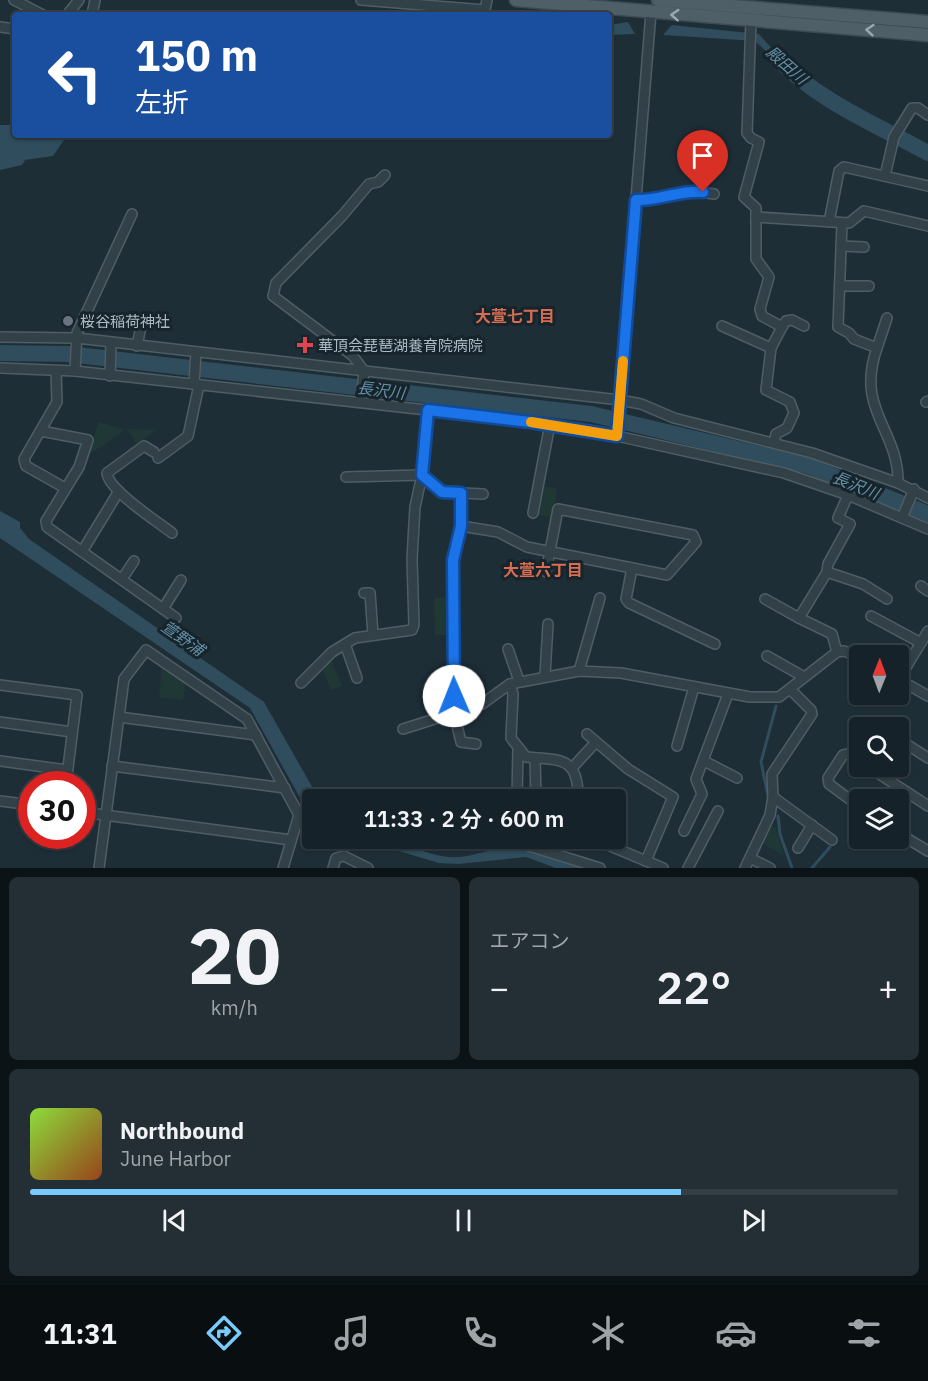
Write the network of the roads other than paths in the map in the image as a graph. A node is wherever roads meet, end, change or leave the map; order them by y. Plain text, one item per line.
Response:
1 (14, 0) edge
2 (79, 0) edge
3 (361, 0) edge
4 (487, 0) edge
5 (516, 0) edge
6 (658, 0) edge
7 (765, 4) edge
8 (651, 6) edge
9 (37, 12) edge
10 (69, 12) edge
11 (928, 22) edge
12 (751, 25) junction
13 (928, 35) edge
14 (928, 114) edge
15 (385, 175) dead end
16 (885, 176) junction
17 (928, 186) edge
18 (714, 194) dead end
19 (636, 200) junction
20 (132, 214) dead end
21 (756, 217) junction
22 (829, 222) junction
23 (842, 223) junction
24 (928, 226) edge
25 (841, 246) junction
26 (864, 247) dead end
27 (840, 286) junction
28 (869, 286) dead end
29 (887, 318) dead end
30 (142, 321) dead end
31 (722, 326) dead end
32 (804, 326) dead end
33 (782, 327) junction
34 (0, 337) edge
35 (77, 341) junction
36 (111, 346) junction
37 (136, 346) junction
38 (771, 348) junction
39 (877, 348) junction
40 (196, 354) junction
41 (0, 368) edge
42 (76, 369) junction
43 (56, 371) junction
44 (363, 372) junction
45 (110, 373) junction
46 (196, 383) junction
47 (361, 400) junction
48 (620, 402) junction
49 (428, 410) junction
50 (550, 424) junction
51 (41, 431) junction
52 (617, 433) junction
53 (774, 442) junction
54 (422, 475) junction
55 (346, 477) dead end
56 (898, 483) junction
57 (65, 488) junction
58 (119, 491) junction
59 (913, 491) junction
60 (461, 493) junction
61 (483, 494) dead end
62 (848, 495) junction
63 (928, 498) edge
64 (533, 513) dead end
65 (903, 516) junction
66 (461, 526) junction
67 (928, 529) edge
68 (172, 533) dead end
69 (83, 550) junction
70 (550, 552) junction
71 (134, 561) dead end
72 (632, 568) junction
73 (546, 572) dead end
74 (827, 572) junction
75 (122, 579) junction
76 (181, 580) dead end
77 (364, 593) dead end
78 (600, 598) dead end
79 (765, 599) dead end
80 (888, 599) dead end
81 (163, 609) junction
82 (871, 616) dead end
83 (176, 618) dead end
84 (799, 618) junction
85 (548, 624) dead end
86 (928, 631) edge
87 (373, 635) junction
88 (921, 643) junction
89 (345, 644) junction
90 (715, 644) dead end
91 (508, 649) dead end
92 (837, 652) junction
93 (849, 653) edge
94 (766, 656) dead end
95 (909, 663) edge
96 (579, 670) junction
97 (545, 675) junction
98 (804, 677) junction
99 (357, 678) dead end
100 (515, 682) junction
101 (301, 683) dead end
102 (0, 685) edge
103 (909, 685) edge
104 (694, 687) junction
105 (790, 689) junction
106 (728, 694) junction
107 (928, 696) edge
108 (454, 713) junction
109 (119, 717) junction
110 (0, 722) edge
111 (403, 729) dead end
112 (72, 732) junction
113 (587, 734) dead end
114 (256, 735) junction
115 (596, 741) junction
116 (476, 744) dead end
117 (677, 746) dead end
118 (909, 746) edge
119 (518, 747) junction
120 (849, 754) edge
121 (536, 758) junction
122 (928, 758) edge
123 (0, 761) edge
124 (704, 761) junction
125 (112, 766) junction
126 (572, 768) junction
127 (67, 770) joint
128 (884, 777) edge
129 (737, 778) dead end
130 (285, 788) junction
131 (517, 789) edge
132 (536, 789) edge
133 (578, 789) edge
134 (773, 798) junction
135 (849, 799) edge
136 (0, 801) edge
137 (18, 803) edge
138 (928, 806) edge
139 (718, 811) dead end
140 (96, 814) edge
141 (106, 815) junction
142 (812, 825) junction
143 (684, 831) dead end
144 (291, 840) junction
145 (832, 840) dead end
146 (909, 840) edge
147 (798, 848) dead end
148 (543, 849) edge
149 (617, 849) edge
150 (928, 851) edge
151 (750, 858) junction
152 (646, 861) junction
153 (99, 868) edge
154 (283, 868) edge
155 (333, 868) edge
156 (368, 868) edge
157 (600, 868) edge
158 (663, 868) edge
159 (688, 868) edge
160 (745, 868) edge
161 (770, 868) edge

1 - 9 street
2 - 10 street
3 - 4 street
5 - 8 main road
6 - 7 main road
7 - 11 main road
12 -> 8 main road
8 - 19 street
13 -> 12 main road
12 - 21 street
14 - 16 street
15 - 44 street
16 - 17 street
16 - 22 street
18 - 19 street
19 - 48 street
20 - 35 street
21 - 22 street
21 - 33 street
22 - 23 street
23 - 24 street
23 - 25 street
25 - 26 street
25 - 27 street
27 - 28 street
27 - 39 street
29 - 39 street
30 - 37 street
31 - 38 street
32 - 33 street
33 - 38 street
34 - 35 street
35 - 36 street
35 - 42 street
36 - 37 street
36 - 45 street
37 - 40 street
38 - 53 street
39 - 56 street
40 - 44 street
40 - 46 street
41 - 43 street
42 - 43 street
42 - 45 street
43 - 51 street
44 - 47 street
44 - 48 street
45 - 46 street
46 - 47 street
46 - 58 street
47 - 49 street
48 - 52 street
48 - 53 street
49 - 50 street
49 - 54 street
50 - 52 street
50 - 64 street
51 - 57 street
51 - 57 street
52 - 62 street
53 - 56 street
54 - 55 street
54 - 60 street
54 - 87 street
56 - 59 street
57 - 69 street
58 - 68 street
58 - 69 street
59 - 63 street
59 - 65 street
60 - 61 street
60 - 66 street
62 - 65 street
62 - 74 street
65 - 67 street
66 - 70 street
66 - 108 street
69 - 75 street
70 - 72 street
70 - 72 street
70 - 73 street
71 - 75 street
72 - 90 street
74 - 80 street
74 - 84 street
75 - 81 street
76 - 81 street
77 - 87 street
78 - 96 street
79 - 84 street
81 - 83 street
82 - 88 street
84 - 92 street
85 - 97 street
86 - 88 street
87 - 89 street
88 - 95 street
89 - 99 street
89 - 101 street
91 - 100 street
92 - 93 street
92 - 98 street
94 - 98 street
96 - 97 street
96 - 104 street
97 - 100 street
98 - 105 street
100 - 108 street
100 - 119 street
102 - 112 street
103 - 107 street
104 - 106 street
104 - 117 street
105 - 106 street
105 - 134 street
106 - 124 street
108 - 111 street
108 - 116 street
109 - 114 street
109 - 114 street
109 - 125 street
110 - 112 street
112 - 127 street
113 - 115 street
114 - 130 street
115 - 126 street
115 - 152 street
118 - 122 street
119 - 121 street
119 - 131 street
120 - 135 street
121 - 126 street
121 - 132 street
123 - 127 street
124 - 129 street
124 - 143 street
125 - 130 street
125 - 141 street
126 - 133 street
128 - 138 street
130 - 144 street
134 - 142 street
134 - 151 street
136 - 137 street
139 - 159 street
140 - 141 street
141 - 144 street
141 - 153 street
142 - 145 street
142 - 147 street
144 - 154 street
146 - 150 street
148 - 157 street
149 - 152 street
151 - 160 street
151 - 161 street
152 - 158 street
155 - 156 street

